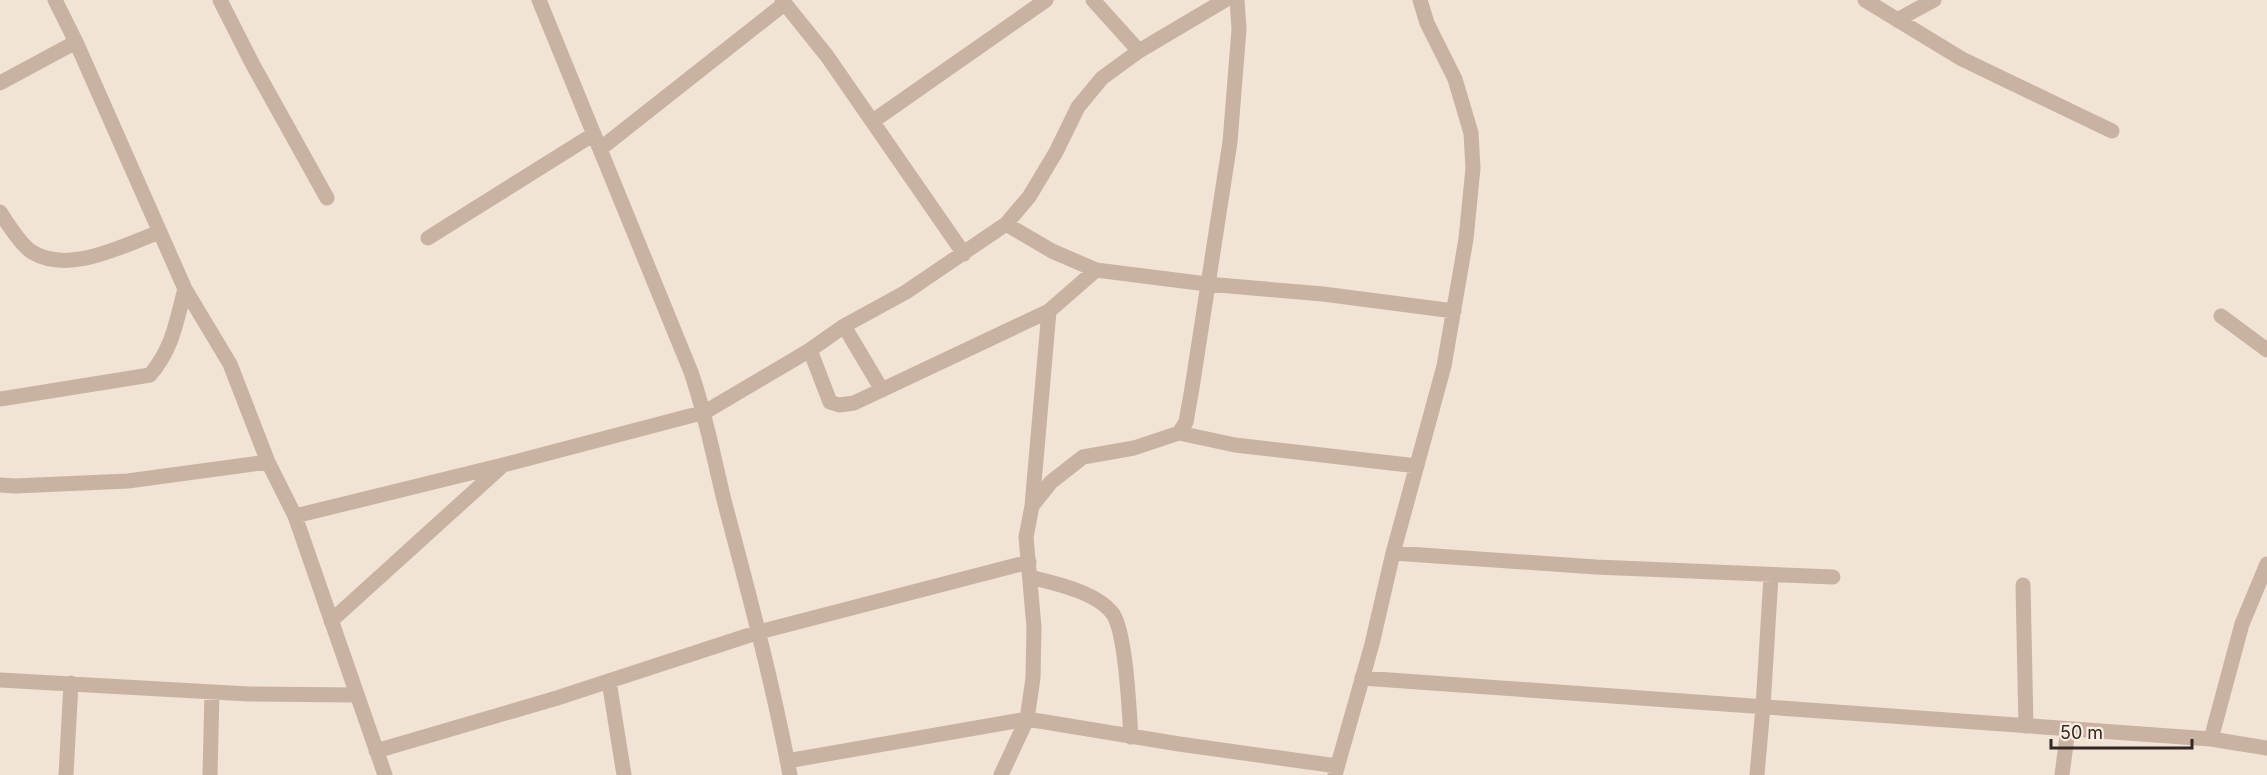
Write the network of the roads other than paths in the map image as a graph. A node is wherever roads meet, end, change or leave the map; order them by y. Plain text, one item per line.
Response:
1 (55, 0) edge
2 (220, 0) edge
3 (539, 0) edge
4 (1046, 0) edge
5 (1093, 0) edge
6 (1225, 0) edge
7 (1238, 0) edge
8 (1420, 0) edge
9 (1865, 0) edge
10 (1934, 0) edge
11 (783, 2) edge
12 (1897, 20) junction
13 (76, 42) junction
14 (1139, 51) junction
15 (0, 83) edge
16 (873, 121) junction
17 (2112, 131) dead end
18 (597, 141) junction
19 (327, 198) dead end
20 (0, 212) edge
21 (1006, 224) junction
22 (160, 232) junction
23 (428, 238) dead end
24 (964, 254) junction
25 (1096, 270) junction
26 (1207, 285) junction
27 (185, 289) junction
28 (1049, 311) junction
29 (1454, 311) junction
30 (2222, 316) dead end
31 (844, 326) junction
32 (810, 350) junction
33 (2267, 350) edge
34 (882, 390) junction
35 (0, 399) edge
36 (705, 412) junction
37 (1179, 433) junction
38 (268, 462) junction
39 (503, 465) junction
40 (1417, 466) junction
41 (0, 485) edge
42 (1032, 506) junction
43 (296, 516) junction
44 (1393, 553) junction
45 (2267, 564) edge
46 (1029, 570) junction
47 (1771, 576) junction
48 (1833, 577) dead end
49 (2024, 585) dead end
50 (331, 621) junction
51 (759, 632) junction
52 (1362, 678) junction
53 (0, 680) edge
54 (609, 681) junction
55 (71, 683) junction
56 (212, 692) junction
57 (355, 695) junction
58 (1763, 707) junction
59 (1027, 719) junction
60 (2026, 726) junction
61 (2068, 729) junction
62 (1131, 736) junction
63 (2211, 739) junction
64 (2267, 748) edge
65 (376, 751) junction
66 (789, 768) edge
67 (1336, 770) edge
68 (66, 775) edge
69 (210, 775) edge
70 (385, 775) edge
71 (624, 775) edge
72 (1001, 775) edge
73 (1757, 775) edge
74 (2062, 775) edge

1 - 13 street
2 - 19 street
3 - 18 street
4 - 16 street
5 - 14 street
6 - 14 street
7 - 26 street
8 - 29 street
9 - 12 street
10 - 12 street
11 - 16 street
11 - 18 street
12 - 17 street
13 - 15 street
13 - 22 street
14 - 21 street
16 - 24 street
18 - 23 street
18 - 36 street
20 - 22 street
21 - 24 street
21 - 25 street
22 - 27 street
24 - 31 street
25 - 26 street
25 - 28 street
26 - 29 street
26 - 37 street
27 - 35 street
27 - 38 street
28 - 34 street
28 - 42 street
29 - 40 street
30 - 33 street
31 - 32 street
31 - 34 street
32 - 34 street
32 - 36 street
36 - 39 street
36 - 51 street
37 - 40 street
37 - 42 street
38 - 41 street
38 - 43 street
39 - 43 street
39 - 50 street
40 - 44 street
42 - 46 street
43 - 50 street
44 - 47 street
44 - 52 street
45 - 63 street
46 - 51 street
46 - 59 street
46 - 62 street
47 - 48 street
47 - 58 street
49 - 60 street
50 - 57 street
51 - 54 street
51 - 66 street
52 - 58 street
52 - 67 street
53 - 55 street
54 - 65 street
54 - 71 street
55 - 56 street
55 - 68 street
56 - 57 street
56 - 69 street
57 - 65 street
58 - 60 street
58 - 73 street
59 - 62 street
59 - 66 street
59 - 72 street
60 - 61 street
61 - 63 street
61 - 74 street
62 - 67 street
63 - 64 street
65 - 70 street

